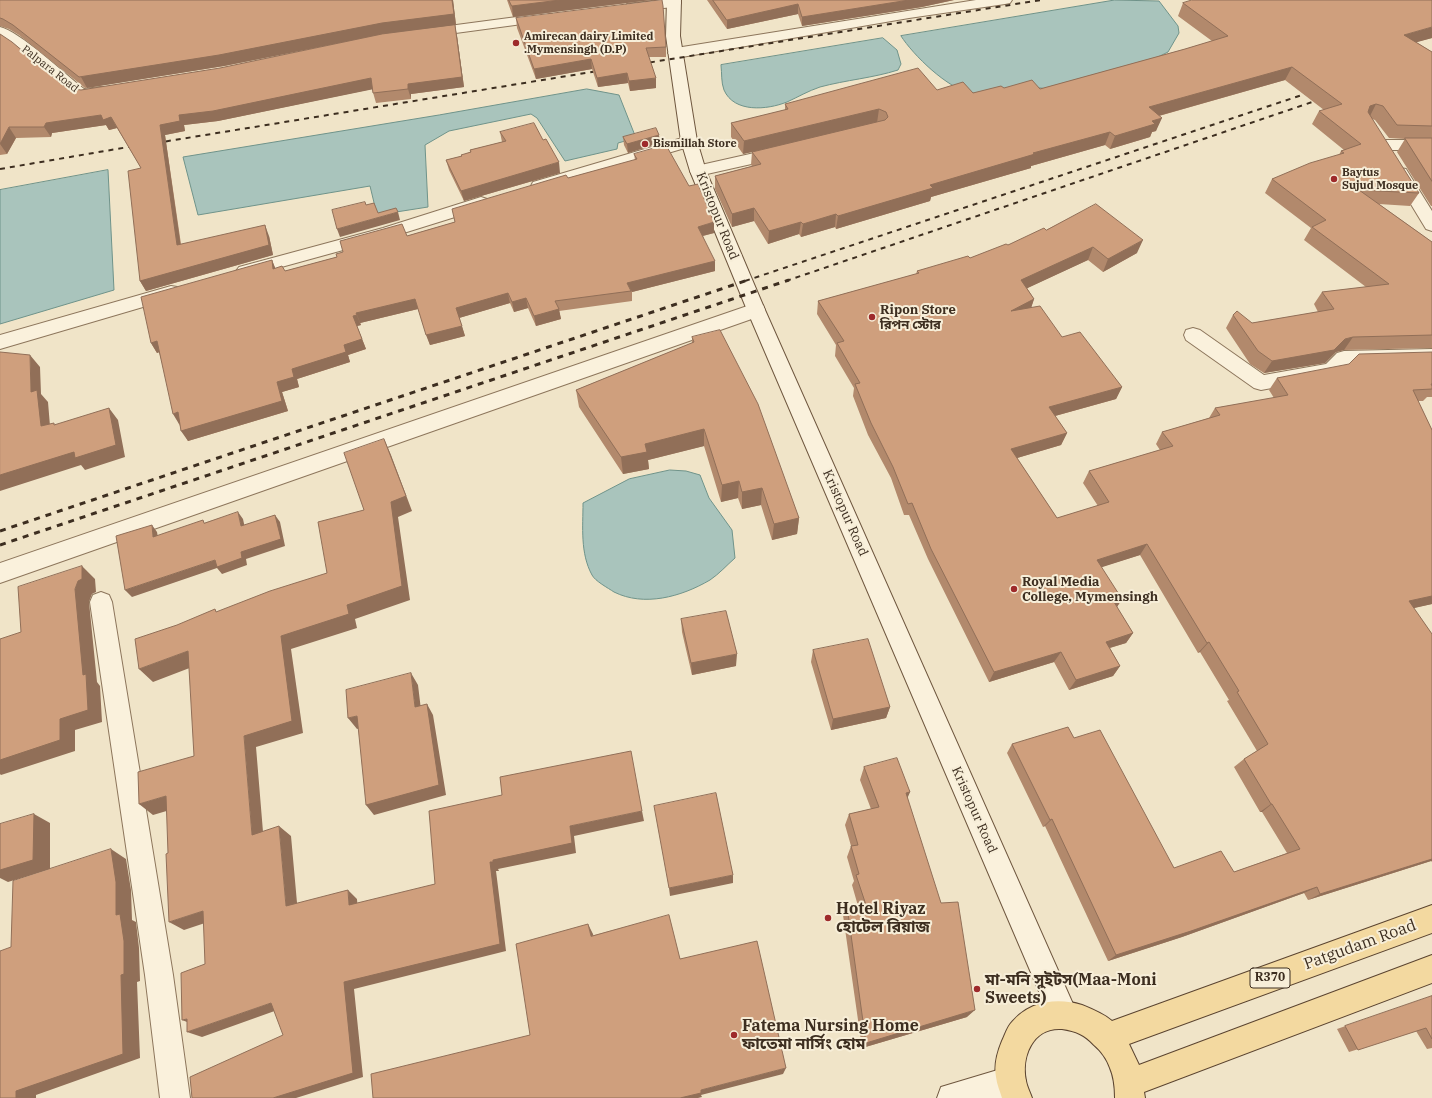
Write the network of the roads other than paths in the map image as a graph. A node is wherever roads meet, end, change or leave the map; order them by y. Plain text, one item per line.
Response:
1 (1005, 0) edge
2 (674, 1) edge
3 (620, 9) edge
4 (559, 16) edge
5 (0, 31) edge
6 (415, 35) edge
7 (676, 53) junction
8 (118, 89) edge
9 (689, 141) junction
10 (1432, 145) edge
11 (795, 149) edge
12 (698, 172) junction
13 (524, 191) edge
14 (494, 200) edge
15 (1432, 224) edge
16 (231, 275) edge
17 (186, 287) edge
18 (756, 310) junction
19 (1193, 335) dead end
20 (0, 342) edge
21 (1432, 356) edge
22 (0, 573) edge
23 (101, 602) dead end
24 (1432, 919) edge
25 (1432, 969) edge
26 (1063, 1014) junction
27 (1108, 1037) junction
28 (1014, 1089) edge
29 (1130, 1091) edge
30 (175, 1098) edge
31 (952, 1098) edge

1 - 7 street
2 - 3 street
2 - 7 street, Kristopur Road
4 - 6 street
5 - 8 street, Palpara Road
7 - 9 street, Kristopur Road
9 - 12 street, Kristopur Road
9 - 13 street
10 - 15 street
11 - 12 street
12 - 18 street, Kristopur Road
14 - 16 street
17 - 20 street
18 - 22 street
18 - 26 street, Kristopur Road
19 - 21 street
23 - 30 street
24 - 27 main road, Patgudam Road / R370
25 - 29 main road
26 - 27 main road
26 - 28 main road
27 - 29 main road
28 - 31 street

